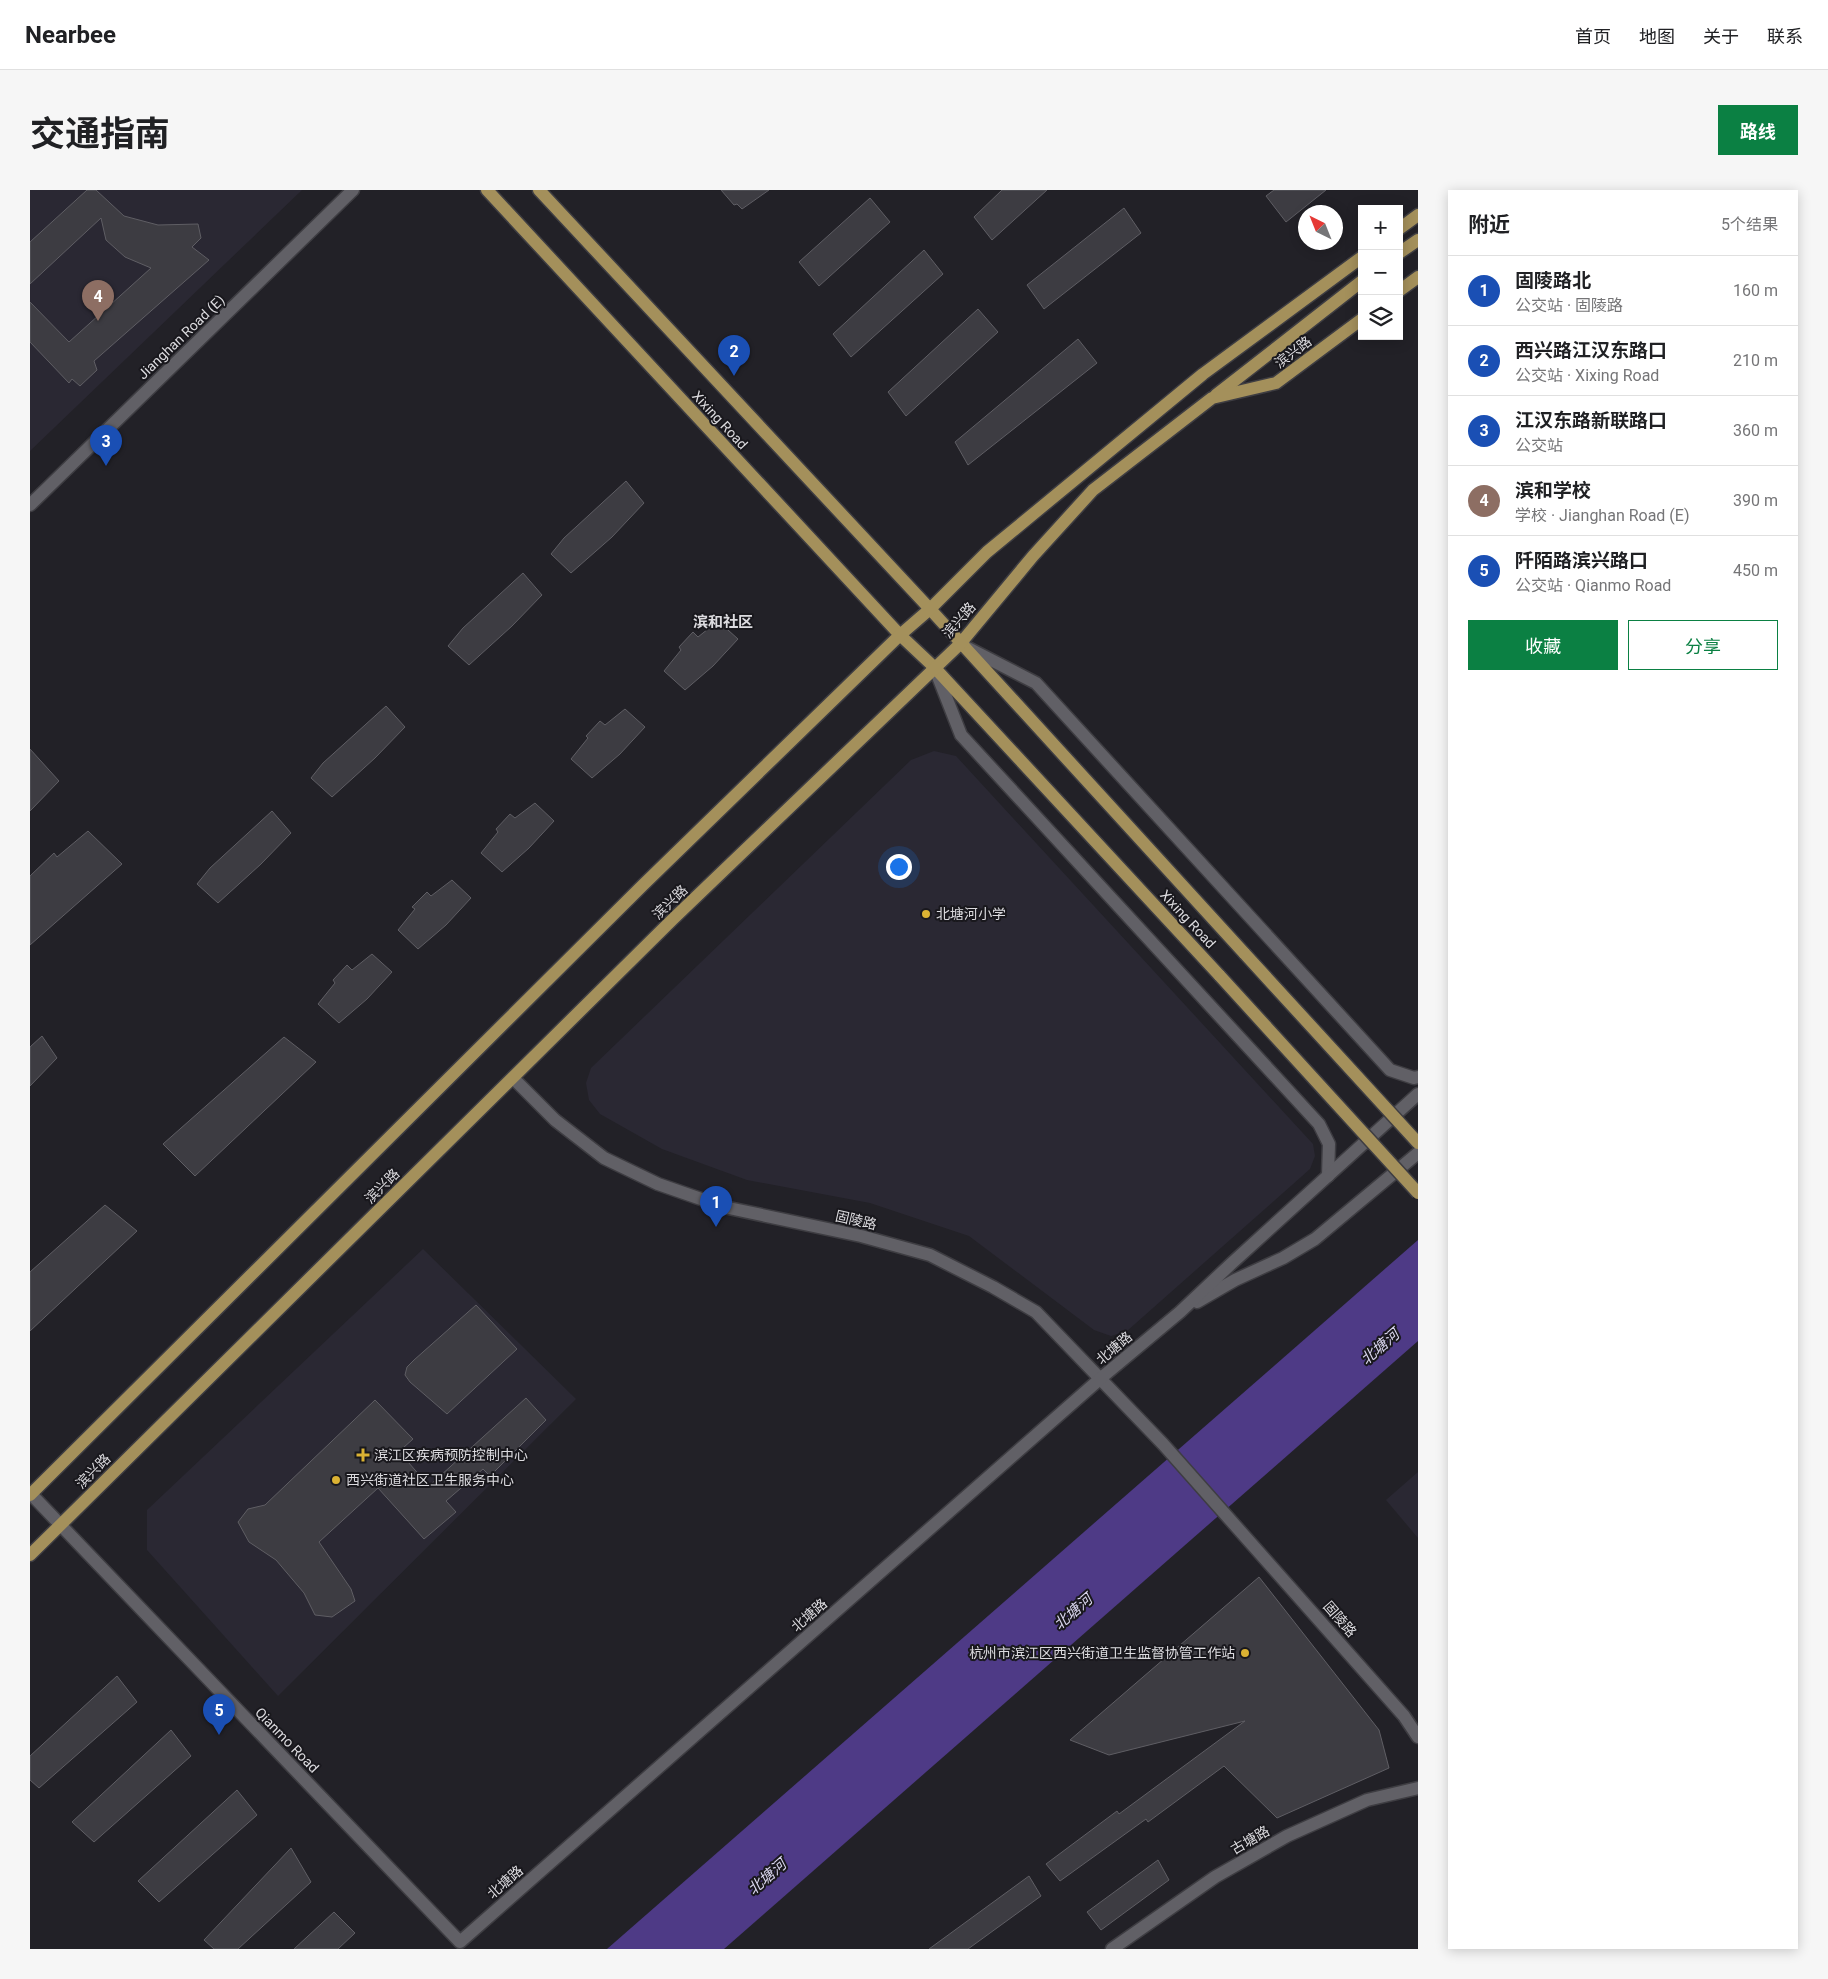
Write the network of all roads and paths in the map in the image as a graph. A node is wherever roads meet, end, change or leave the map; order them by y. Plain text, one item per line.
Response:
1 (353, 190) edge
2 (487, 190) edge
3 (539, 190) edge
4 (1418, 216) edge
5 (1403, 226) edge
6 (1418, 240) edge
7 (1403, 250) edge
8 (1358, 260) edge
9 (1418, 277) edge
10 (1358, 284) edge
11 (1403, 288) edge
12 (1358, 322) edge
13 (1212, 398) junction
14 (30, 505) edge
15 (930, 610) junction
16 (900, 635) junction
17 (960, 644) junction
18 (934, 667) junction
19 (513, 1078) junction
20 (1418, 1078) edge
21 (1418, 1094) edge
22 (1418, 1143) edge
23 (1418, 1153) edge
24 (1328, 1176) junction
25 (1418, 1193) edge
26 (1180, 1312) junction
27 (1101, 1378) junction
28 (31, 1494) edge
29 (60, 1525) junction
30 (30, 1555) edge
31 (1418, 1737) edge
32 (1418, 1788) edge
33 (460, 1942) joint
34 (1112, 1949) edge

1 - 14 street, Jianghan Road (E)
2 - 16 main road, Xixing Road
3 - 15 main road, Xixing Road
4 - 5 main road
6 - 7 main road
8 - 15 main road, 滨兴路
9 - 11 main road
10 - 13 main road
12 - 13 main road, 滨兴路
13 - 17 main road, 滨兴路
15 - 16 main road, 滨兴路
15 - 17 main road, Xixing Road
16 - 18 main road, Xixing Road
16 - 28 main road, 滨兴路
17 - 18 main road, 滨兴路
17 - 20 street, Xixing Road
17 - 22 main road, Xixing Road, bridge
18 - 19 main road, 滨兴路
18 - 24 street, Xixing Road
18 - 25 main road, Xixing Road, bridge
19 - 27 street, 固陵路
19 - 29 main road, 滨兴路
21 - 24 street, 北塘路
23 - 26 street, 北塘路
24 - 26 street, 北塘路
26 - 27 street, 北塘路
27 - 31 street, 固陵路
27 - 33 street, 北塘路
28 - 29 street, Qianmo Road
29 - 30 main road, 滨兴路
29 - 33 street, Qianmo Road
32 - 34 street, 古塘路

